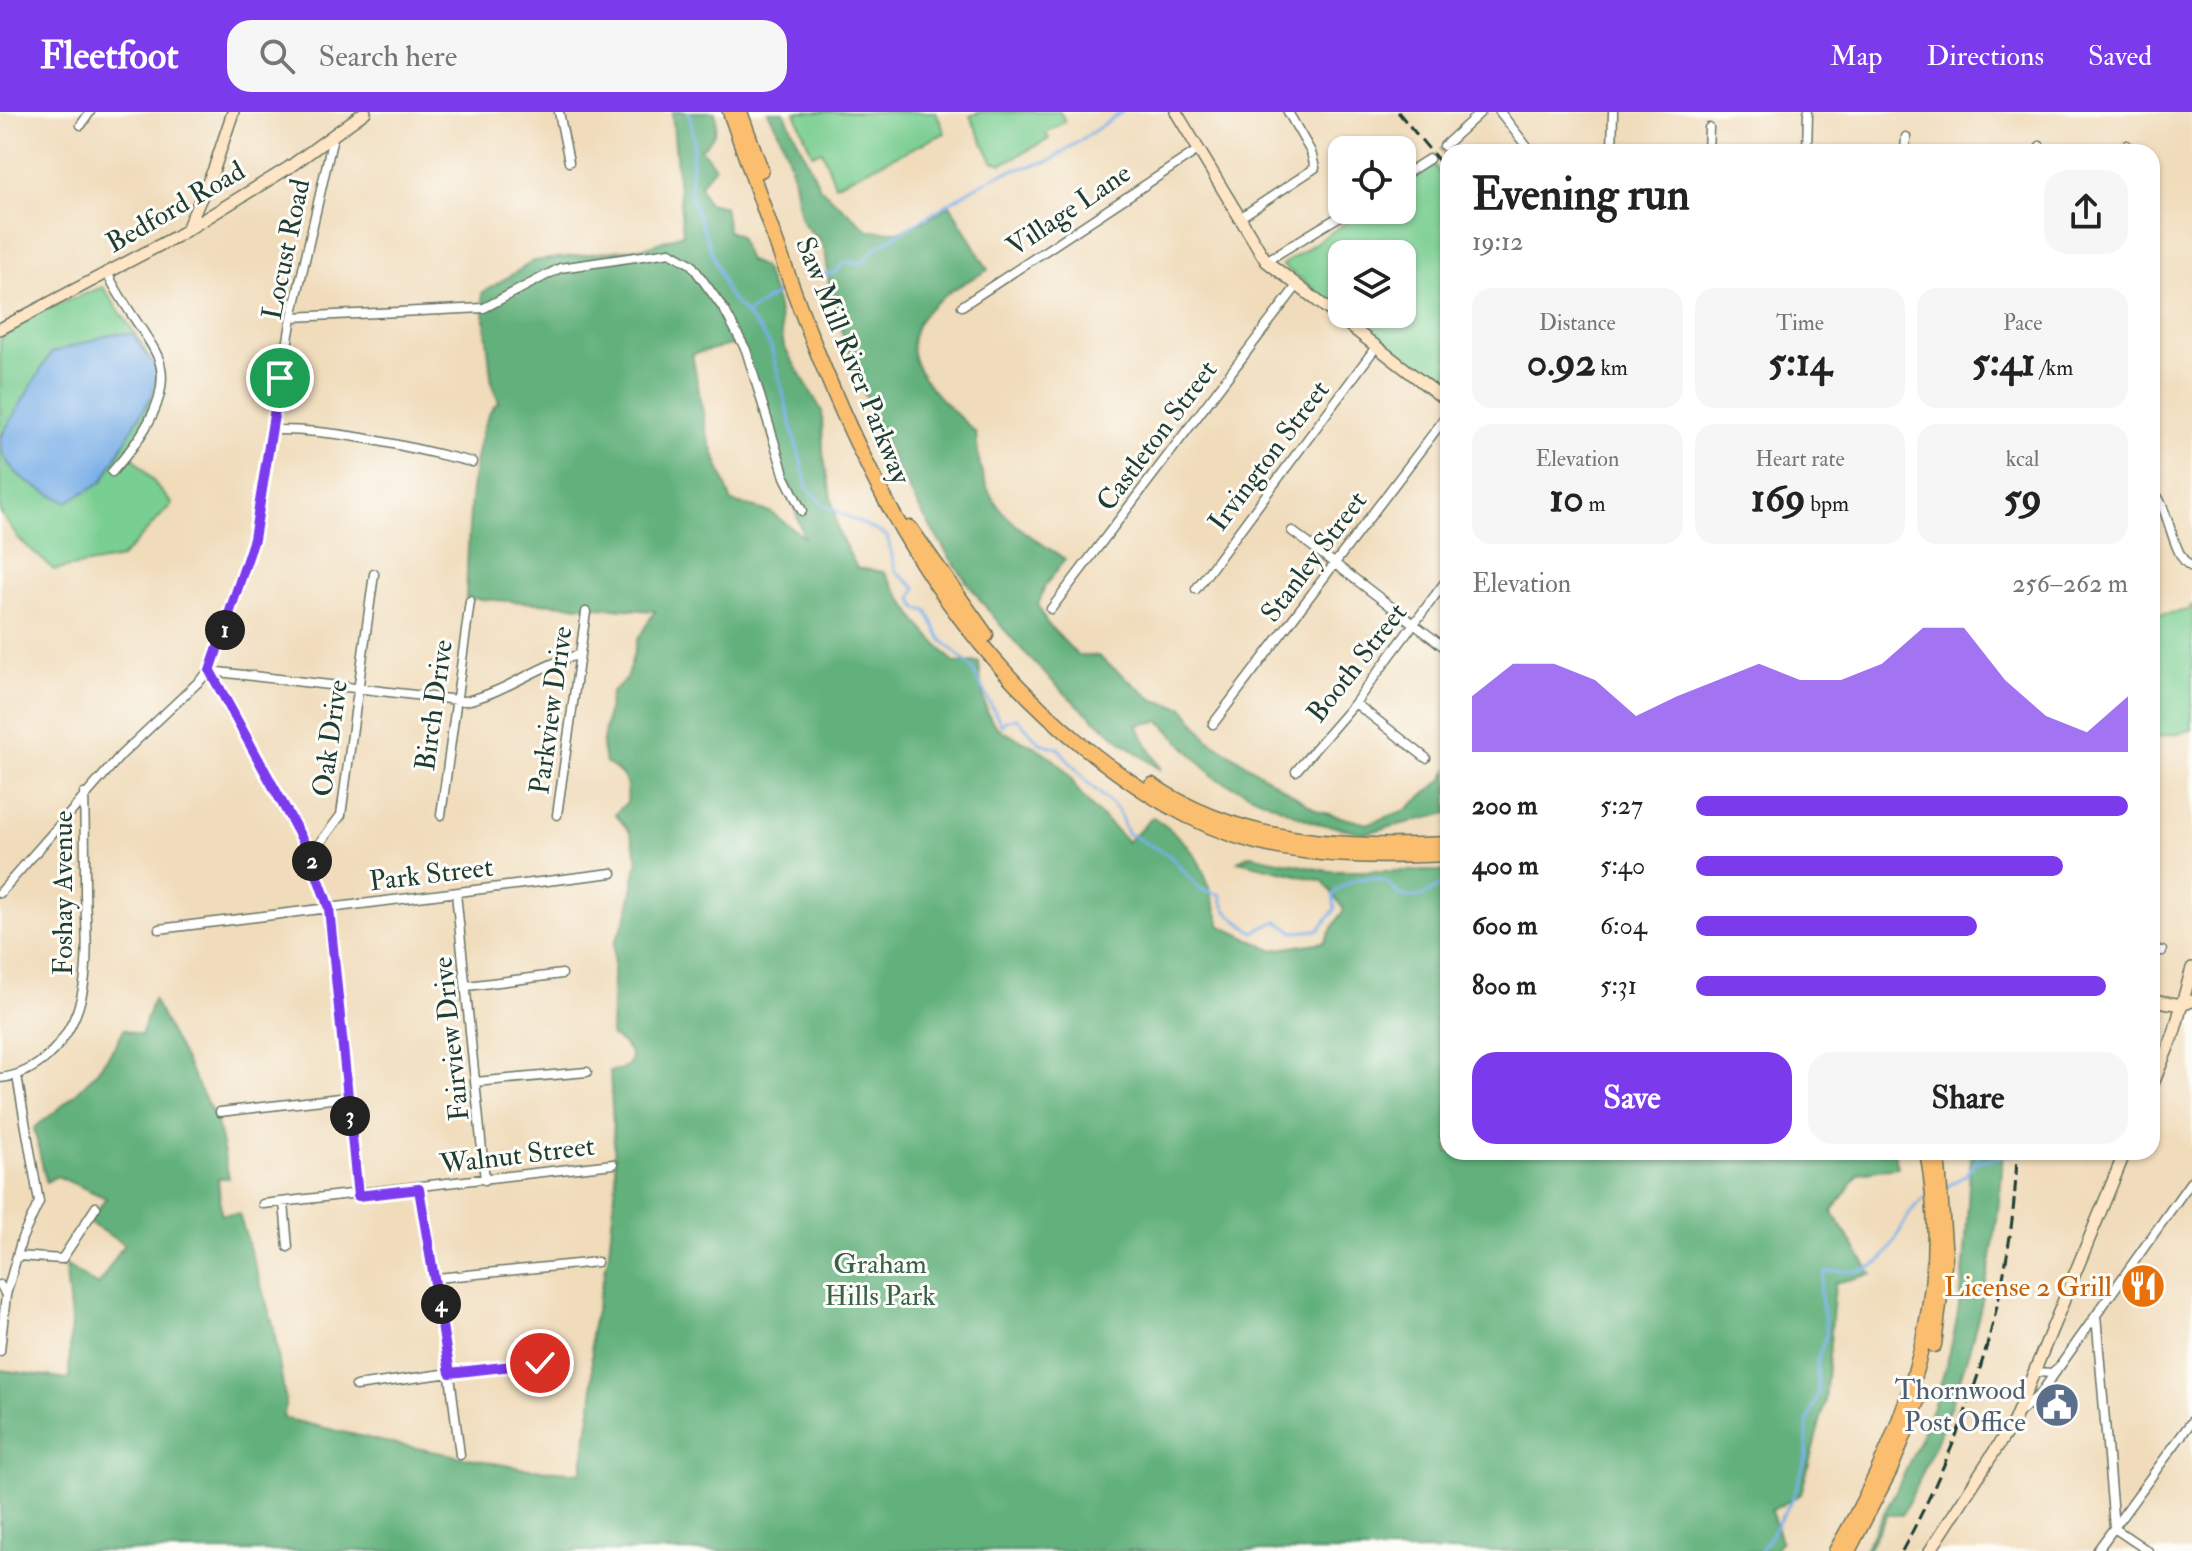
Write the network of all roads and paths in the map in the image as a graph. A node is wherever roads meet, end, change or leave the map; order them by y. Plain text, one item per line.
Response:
1 (90, 112) edge
2 (233, 112) edge
3 (365, 112) edge
4 (559, 112) edge
5 (730, 112) edge
6 (740, 112) edge
7 (1176, 112) edge
8 (1288, 112) edge
9 (1481, 112) edge
10 (1500, 112) edge
11 (1613, 112) edge
12 (1808, 112) edge
13 (81, 125) dead end
14 (1709, 128) dead end
15 (333, 137) junction
16 (1906, 137) dead end
17 (1446, 144) edge
18 (1525, 144) edge
19 (1612, 144) edge
20 (1708, 144) edge
21 (1807, 144) edge
22 (1906, 144) edge
23 (1198, 150) junction
24 (1429, 159) tunnel mouth
25 (569, 162) dead end
26 (1416, 167) edge
27 (1238, 219) junction
28 (1328, 223) edge
29 (187, 230) junction
30 (1266, 261) junction
31 (107, 272) junction
32 (1296, 287) junction
33 (962, 306) dead end
34 (292, 317) junction
35 (0, 329) edge
36 (1376, 347) junction
37 (1440, 396) edge
38 (1440, 425) edge
39 (274, 430) junction
40 (472, 462) dead end
41 (112, 472) dead end
42 (2160, 501) edge
43 (802, 511) dead end
44 (1292, 531) dead end
45 (1335, 564) junction
46 (2192, 567) edge
47 (374, 574) dead end
48 (1196, 589) dead end
49 (1440, 589) edge
50 (470, 601) dead end
51 (1051, 609) dead end
52 (586, 612) dead end
53 (1414, 624) junction
54 (1440, 644) edge
55 (578, 655) junction
56 (210, 671) junction
57 (356, 691) junction
58 (455, 701) junction
59 (1355, 703) junction
60 (1213, 724) dead end
61 (1426, 758) dead end
62 (1296, 771) dead end
63 (84, 794) junction
64 (441, 815) dead end
65 (557, 815) dead end
66 (1440, 844) edge
67 (308, 850) junction
68 (1440, 854) edge
69 (612, 873) dead end
70 (0, 893) edge
71 (456, 893) junction
72 (329, 908) junction
73 (159, 929) dead end
74 (2192, 968) edge
75 (562, 974) dead end
76 (467, 986) junction
77 (2160, 1001) edge
78 (2189, 1006) edge
79 (2160, 1069) edge
80 (587, 1072) dead end
81 (17, 1076) junction
82 (0, 1078) edge
83 (475, 1082) junction
84 (348, 1097) junction
85 (220, 1112) dead end
86 (1930, 1160) edge
87 (1937, 1160) edge
88 (2122, 1160) edge
89 (613, 1164) dead end
90 (1936, 1179) junction
91 (485, 1180) junction
92 (2192, 1180) edge
93 (419, 1189) junction
94 (358, 1196) junction
95 (284, 1203) junction
96 (263, 1204) dead end
97 (1939, 1206) junction
98 (96, 1207) dead end
99 (288, 1247) dead end
100 (18, 1256) junction
101 (597, 1262) dead end
102 (437, 1278) junction
103 (0, 1285) edge
104 (6, 1295) junction
105 (2, 1309) edge
106 (2096, 1315) junction
107 (0, 1351) edge
108 (2060, 1366) junction
109 (558, 1371) dead end
110 (2036, 1372) junction
111 (450, 1373) junction
112 (356, 1386) dead end
113 (2017, 1414) junction
114 (2192, 1421) edge
115 (460, 1455) dead end
116 (2114, 1528) junction
117 (1940, 1536) junction
118 (1836, 1551) edge
119 (1848, 1551) edge
120 (1930, 1551) edge
121 (1940, 1551) edge
122 (2097, 1551) edge
123 (2148, 1551) edge

1 - 13 street
2 - 29 main road
3 - 15 main road, Bedford Road
4 - 25 street
5 - 68 highway, Saw Mill River Parkway
6 - 66 highway, Saw Mill River Parkway
7 - 23 main road
8 - 27 street
9 - 17 street
10 - 18 street
11 - 19 street
12 - 21 street
14 - 20 street
15 - 29 main road, Bedford Road
15 - 34 street, Locust Road
16 - 22 street
23 - 27 main road
23 - 33 street, Village Lane
24 - 26 street
27 - 30 main road
28 - 30 street
29 - 31 main road, Bedford Road
30 - 32 main road
31 - 35 main road, Bedford Road
31 - 41 street
32 - 36 main road
32 - 51 street, Castleton Street
34 - 39 street, Locust Road
34 - 43 street
36 - 37 main road
36 - 48 street, Irvington Street
38 - 45 street, Stanley Street
39 - 40 street
39 - 56 street, Locust Road
42 - 46 street
44 - 45 street
45 - 53 street
45 - 60 street, Stanley Street
47 - 57 street, Oak Drive
49 - 53 street, Booth Street
50 - 58 street, Birch Drive
52 - 55 street, Parkview Drive
53 - 54 street
53 - 59 street, Booth Street
55 - 58 street
55 - 65 street, Parkview Drive
56 - 57 street
56 - 63 street, Foshay Avenue
56 - 67 street
57 - 58 street
57 - 67 street, Oak Drive
58 - 64 street, Birch Drive
59 - 61 street
59 - 62 street, Booth Street
63 - 70 street
63 - 81 street, Foshay Avenue
67 - 72 street
69 - 71 street, Park Street
71 - 72 street, Park Street
71 - 76 street, Fairview Drive
72 - 73 street, Park Street
72 - 84 street
74 - 78 main road
75 - 76 street
76 - 83 street, Fairview Drive
77 - 78 main road
78 - 79 main road
80 - 83 street
81 - 82 street, Foshay Avenue
81 - 100 street
83 - 91 street, Fairview Drive
84 - 85 street
84 - 94 street
86 - 90 highway
87 - 90 highway
88 - 110 main road
89 - 91 street, Walnut Street
90 - 97 highway
91 - 93 street, Walnut Street
92 - 106 street
93 - 94 street, Walnut Street
93 - 102 street
94 - 95 street, Walnut Street
95 - 96 street, Walnut Street
95 - 99 street
97 - 118 highway
97 - 119 highway
98 - 100 street
100 - 104 street
101 - 102 street
102 - 111 street
103 - 104 street
104 - 105 street
105 - 107 street
106 - 108 street
106 - 116 street
108 - 110 street
108 - 113 street
109 - 111 street
110 - 113 main road
111 - 112 street
111 - 115 street
113 - 117 main road
114 - 116 street
116 - 122 street
116 - 123 street
117 - 120 main road
117 - 121 street

